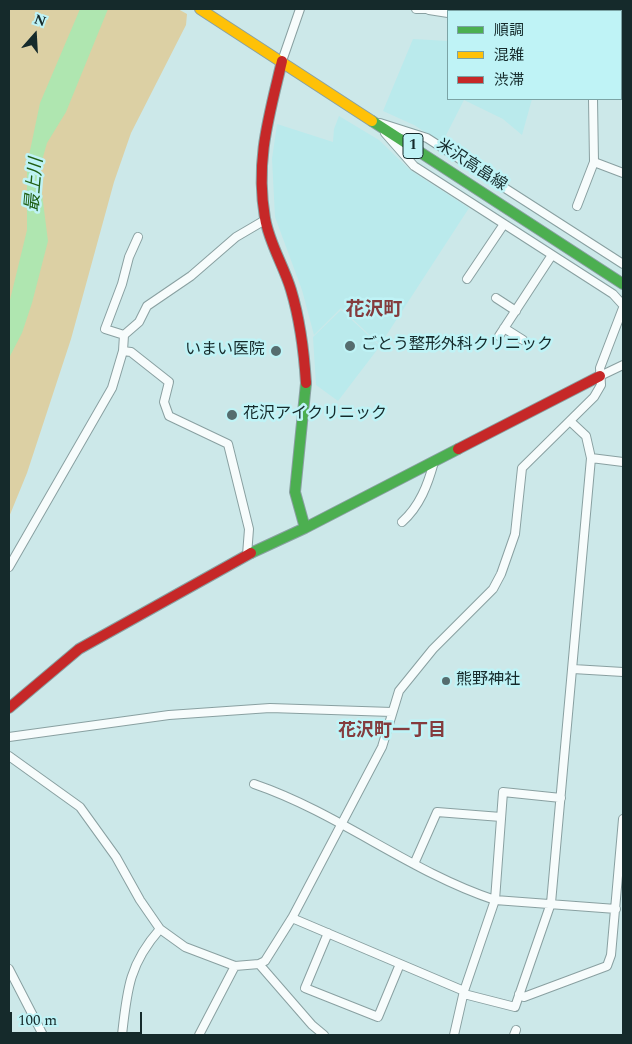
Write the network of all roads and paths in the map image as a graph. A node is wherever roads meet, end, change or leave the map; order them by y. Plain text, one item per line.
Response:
1 (202, 9) edge
2 (300, 9) edge
3 (416, 9) edge
4 (429, 9) edge
5 (447, 13) edge
6 (282, 61) junction
7 (593, 100) edge
8 (376, 122) junction
9 (594, 162) junction
10 (623, 173) edge
11 (577, 206) dead end
12 (265, 220) junction
13 (504, 224) junction
14 (138, 237) dead end
15 (552, 255) junction
16 (623, 264) edge
17 (467, 279) dead end
18 (623, 284) edge
19 (496, 298) dead end
20 (623, 306) edge
21 (516, 311) junction
22 (504, 328) junction
23 (124, 335) junction
24 (499, 336) dead end
25 (522, 340) dead end
26 (123, 351) junction
27 (623, 364) edge
28 (600, 376) junction
29 (571, 422) junction
30 (591, 458) junction
31 (434, 462) junction
32 (623, 462) edge
33 (402, 522) dead end
34 (305, 528) junction
35 (247, 555) junction
36 (9, 567) edge
37 (573, 669) junction
38 (623, 672) edge
39 (9, 708) edge
40 (392, 712) junction
41 (9, 737) edge
42 (9, 756) edge
43 (254, 784) dead end
44 (561, 798) junction
45 (501, 817) junction
46 (623, 819) edge
47 (342, 825) junction
48 (414, 864) junction
49 (495, 900) junction
50 (551, 903) junction
51 (616, 909) junction
52 (292, 918) junction
53 (160, 929) junction
54 (328, 934) junction
55 (259, 964) junction
56 (400, 964) junction
57 (235, 966) junction
58 (9, 969) edge
59 (464, 992) junction
60 (519, 994) junction
61 (43, 1035) edge
62 (122, 1035) edge
63 (199, 1035) edge
64 (324, 1035) edge
65 (454, 1035) edge

1 - 6 street, 米沢高畠線 / 1
2 - 6 street
3 - 4 street
4 - 5 street
6 - 8 street, 米沢高畠線 / 1
6 - 12 street
7 - 9 street
8 - 13 street
8 - 16 street
8 - 18 street, 米沢高畠線 / 1
9 - 10 street
9 - 11 street
12 - 23 street
12 - 34 street
13 - 15 street
13 - 17 street
14 - 23 street
15 - 20 street
15 - 21 street
19 - 21 street
20 - 28 street
21 - 22 street
22 - 24 street
22 - 25 street
23 - 26 street
26 - 35 street
26 - 36 street
27 - 28 street
28 - 29 street
28 - 31 street
29 - 30 street
29 - 40 street
30 - 32 street
30 - 37 street
31 - 33 street
31 - 34 street
34 - 35 street
35 - 39 street
37 - 38 street
37 - 44 street
40 - 41 street
40 - 47 street
42 - 53 street
43 - 47 street
44 - 45 street
44 - 50 street
45 - 48 street
45 - 49 street
46 - 51 street
47 - 48 street
47 - 52 street
48 - 49 street
49 - 50 street
49 - 59 street
50 - 51 street
50 - 60 street
51 - 60 street
52 - 54 street
52 - 55 street
53 - 57 street
53 - 62 street
54 - 56 street
54 - 56 street
55 - 57 street
55 - 64 street
56 - 59 street
57 - 63 street
58 - 61 street
59 - 60 street
59 - 65 street

